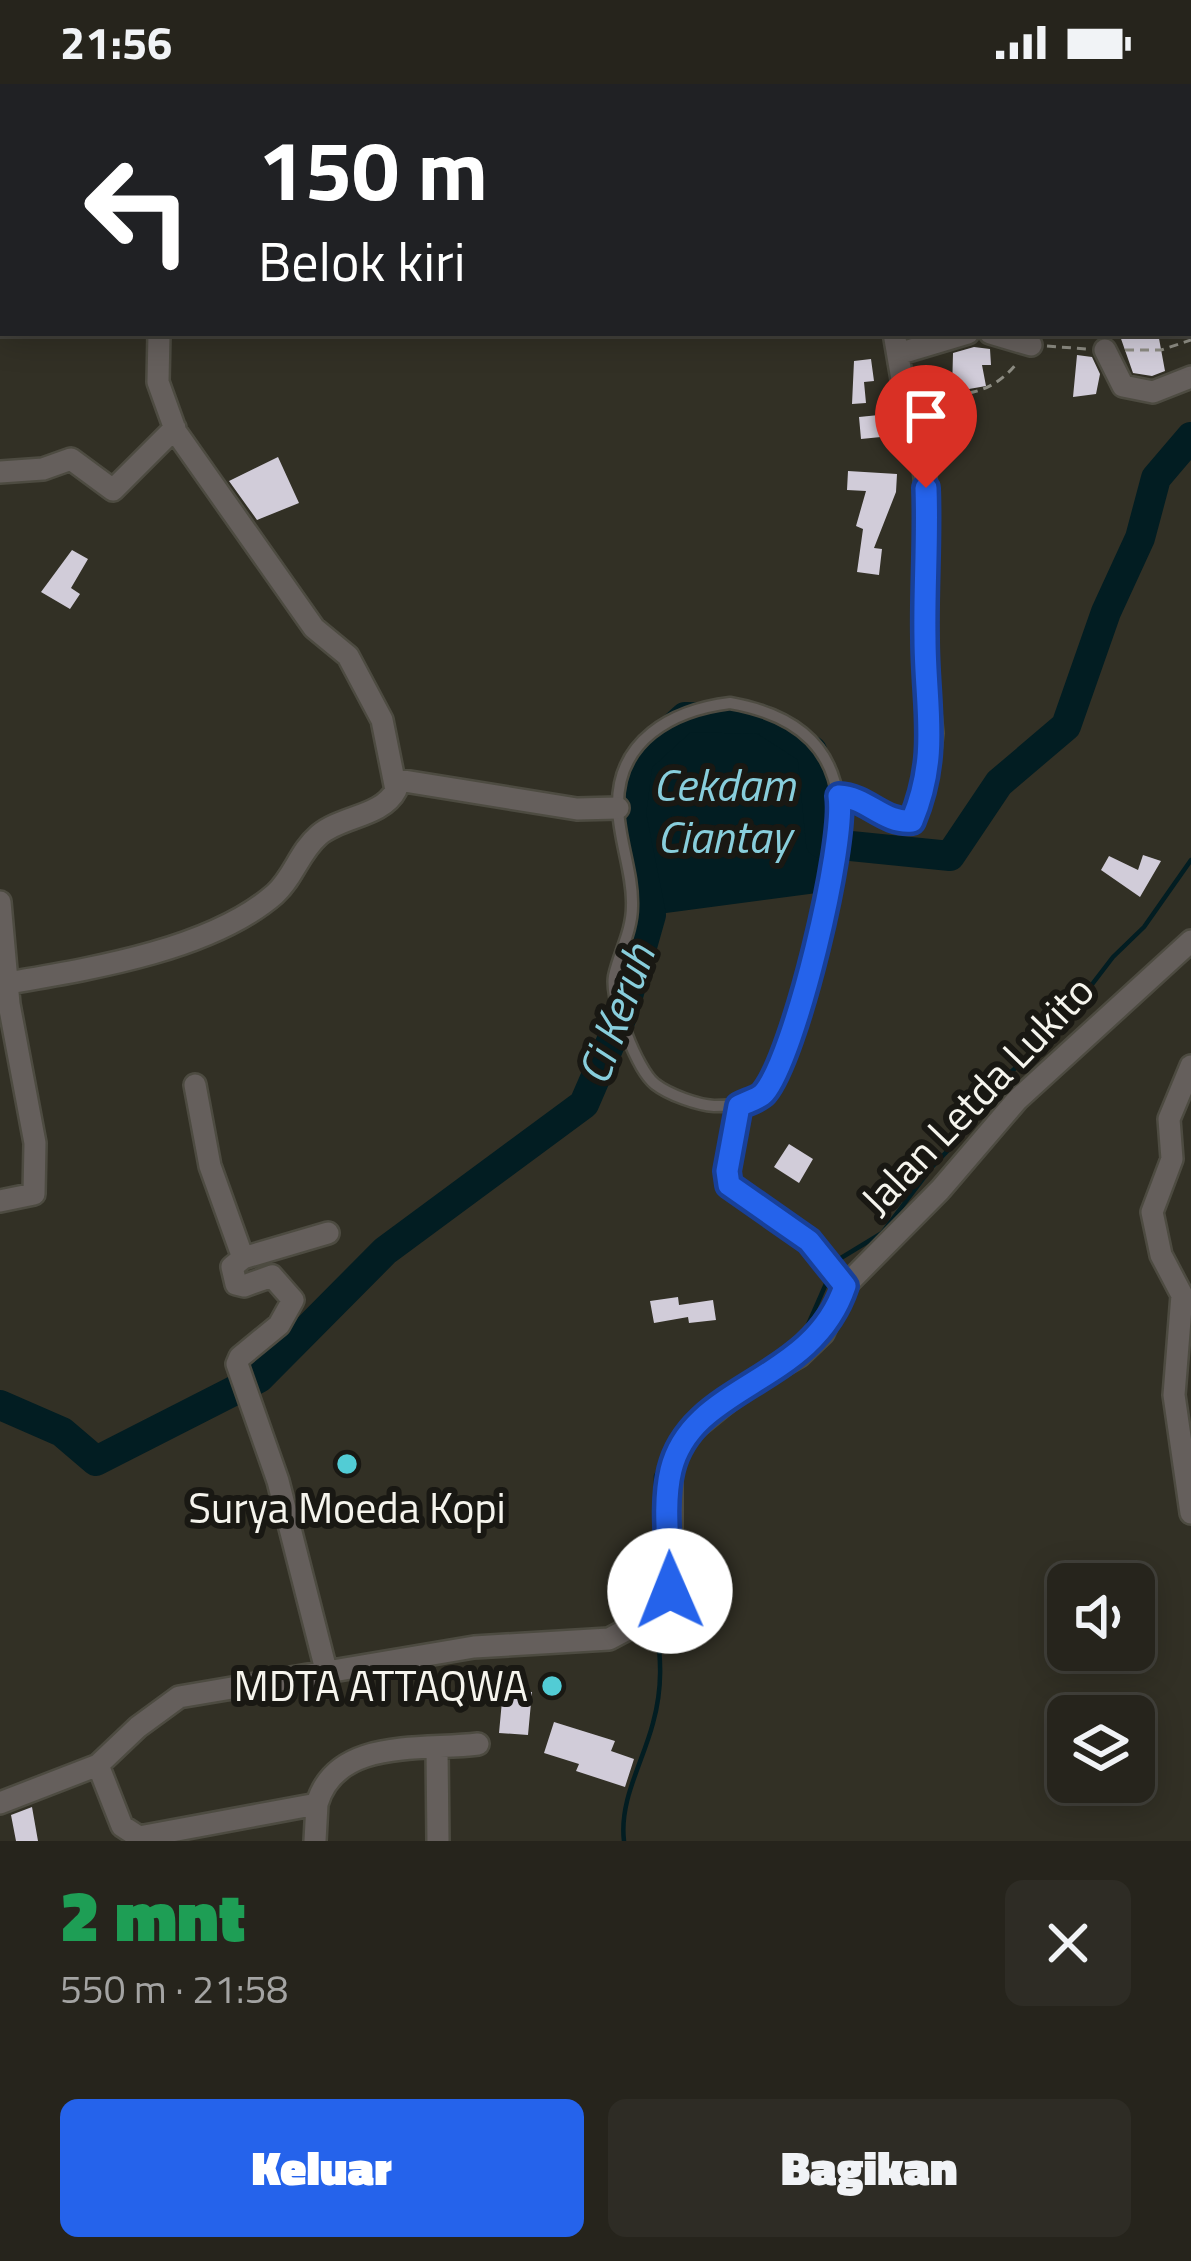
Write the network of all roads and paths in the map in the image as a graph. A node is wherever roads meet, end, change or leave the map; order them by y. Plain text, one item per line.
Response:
1 (159, 336) edge
2 (946, 336) edge
3 (1001, 336) edge
4 (1191, 340) edge
5 (896, 343) edge
6 (1031, 344) junction
7 (1106, 350) junction
8 (1191, 377) edge
9 (904, 392) junction
10 (175, 428) junction
11 (0, 472) edge
12 (398, 780) junction
13 (840, 803) junction
14 (618, 808) junction
15 (0, 902) edge
16 (1191, 940) edge
17 (8, 983) junction
18 (8, 1050) edge
19 (1191, 1066) edge
20 (195, 1085) dead end
21 (739, 1106) junction
22 (0, 1201) edge
23 (328, 1233) dead end
24 (242, 1258) junction
25 (843, 1283) junction
26 (1191, 1513) edge
27 (327, 1674) junction
28 (478, 1744) dead end
29 (437, 1749) junction
30 (98, 1766) junction
31 (0, 1803) edge
32 (317, 1804) junction
33 (315, 1841) edge
34 (438, 1841) edge

1 - 10 street
2 - 5 street
3 - 6 street
4 - 7 path
5 - 9 street
6 - 7 path
6 - 9 path
7 - 8 street
9 - 13 street
10 - 11 street
10 - 12 street
12 - 14 street
12 - 17 street
13 - 14 lane
13 - 21 lane
14 - 21 lane
15 - 17 street
16 - 25 street, Jalan Letda Lukito
17 - 18 street
18 - 22 street
19 - 26 street
20 - 24 street
21 - 25 lane
23 - 24 street
24 - 27 street
25 - 27 street, Jalan Letda Lukito
27 - 30 street, Jalan Letda Lukito
28 - 29 street
29 - 32 street
29 - 34 street
30 - 31 street, Jalan Letda Lukito
30 - 32 street
32 - 33 street

